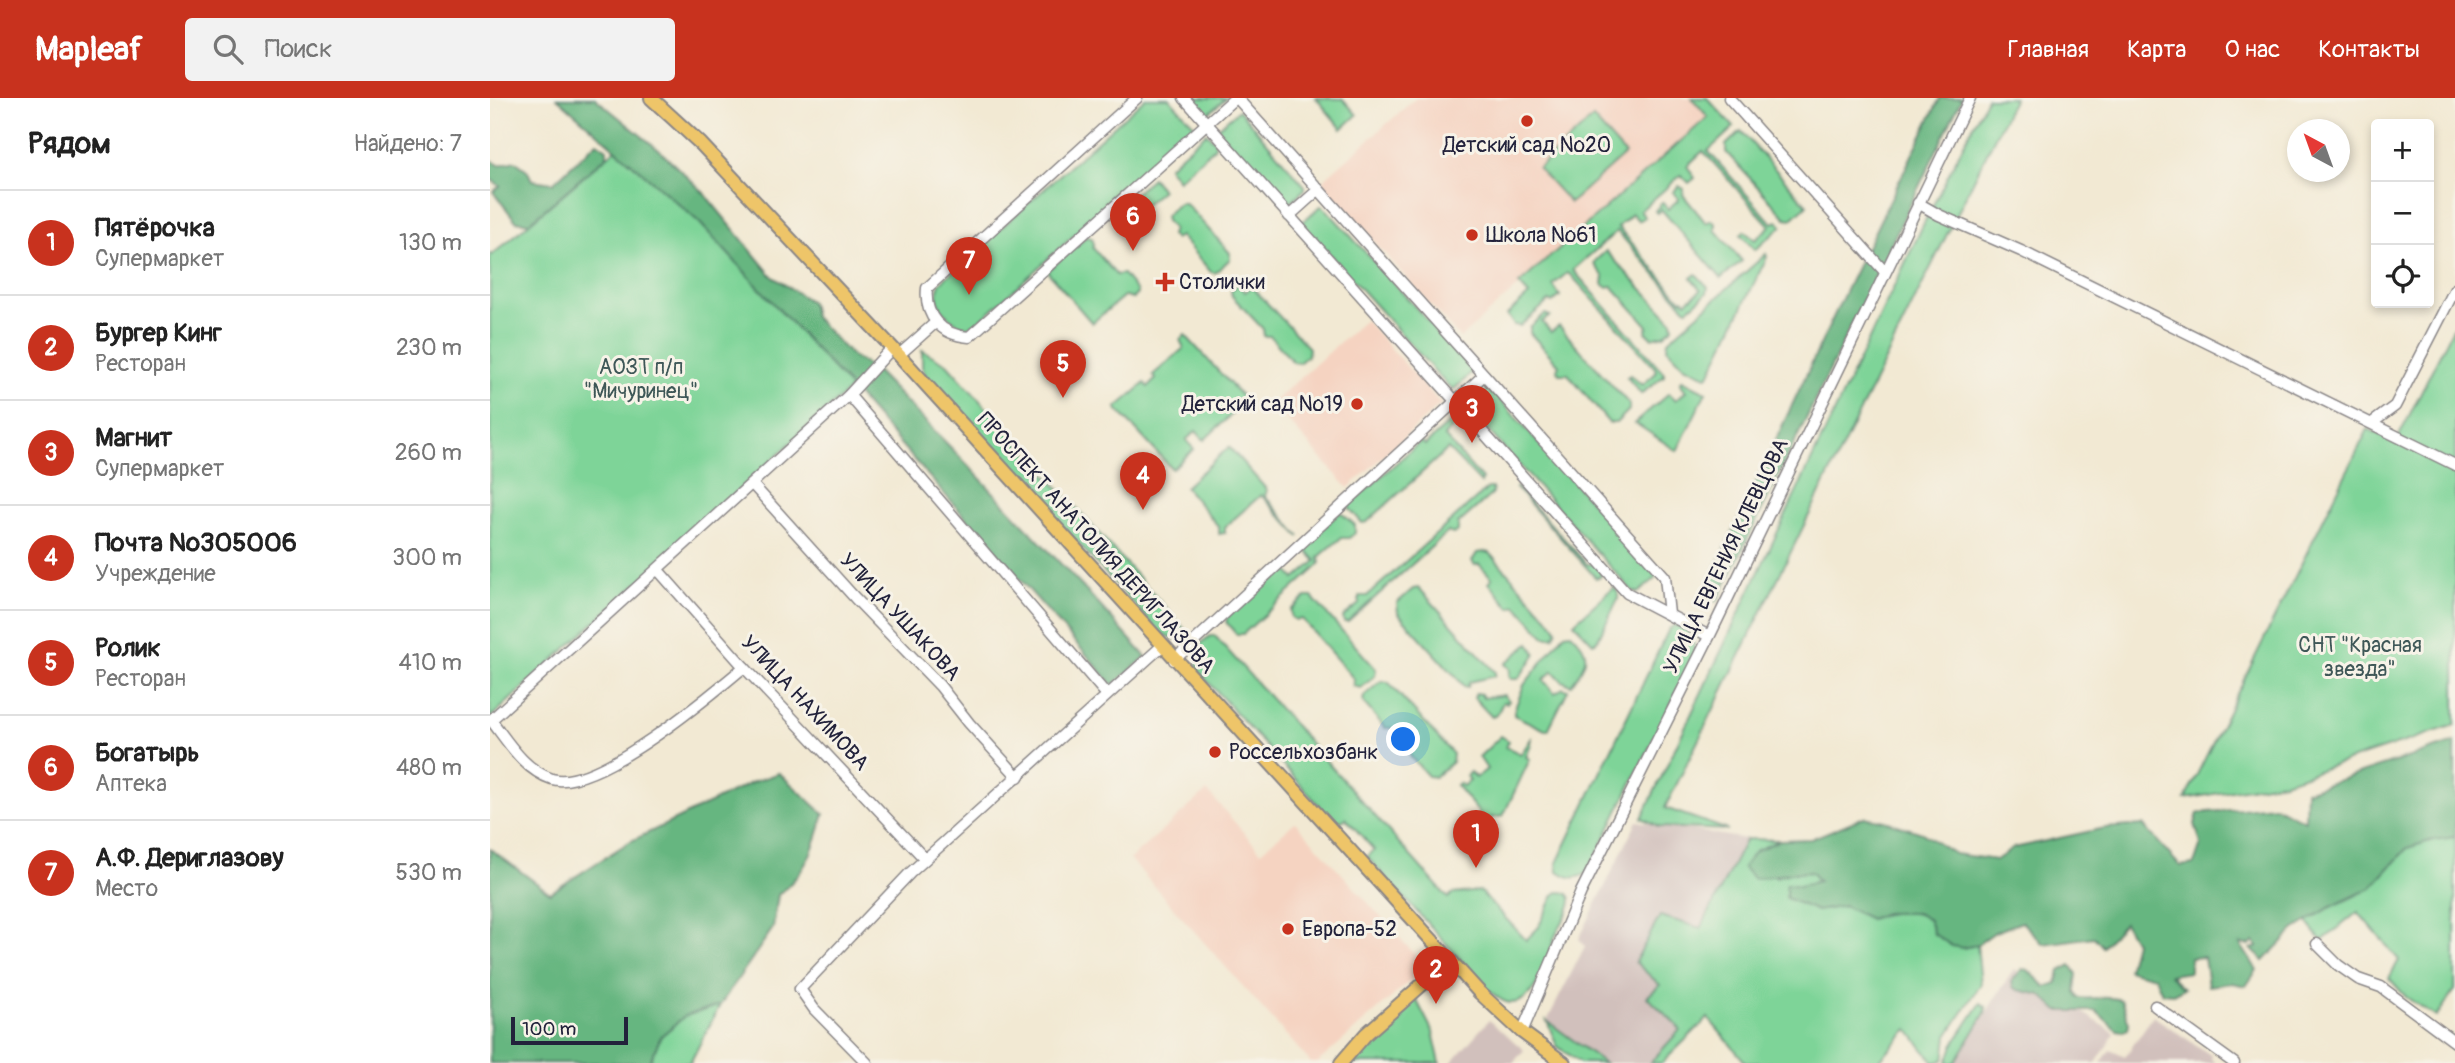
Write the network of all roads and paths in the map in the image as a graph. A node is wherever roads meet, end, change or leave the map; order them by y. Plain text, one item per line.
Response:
1 (651, 98) edge
2 (1137, 98) edge
3 (1184, 98) edge
4 (1236, 98) edge
5 (1729, 98) edge
6 (1970, 98) edge
7 (1207, 124) junction
8 (1318, 190) junction
9 (1919, 203) junction
10 (1289, 216) junction
11 (1885, 272) junction
12 (2455, 289) edge
13 (935, 323) junction
14 (896, 352) junction
15 (1484, 375) junction
16 (849, 395) junction
17 (1455, 401) junction
18 (2372, 423) junction
19 (2455, 465) edge
20 (752, 484) junction
21 (658, 570) junction
22 (1669, 614) junction
23 (1709, 636) junction
24 (1162, 646) junction
25 (1174, 660) junction
26 (744, 667) junction
27 (1107, 695) junction
28 (491, 720) edge
29 (1018, 777) junction
30 (925, 859) junction
31 (2317, 944) dead end
32 (1450, 960) junction
33 (2155, 1006) dead end
34 (1522, 1032) junction
35 (2455, 1042) edge
36 (867, 1063) edge
37 (1341, 1063) edge
38 (1564, 1063) edge
39 (2234, 1063) edge

1 - 14 main road, ПРОСПЕКТ АНАТОЛИЯ ДЕРИГЛАЗОВА
2 - 13 street
3 - 7 street
4 - 7 street
4 - 8 street
5 - 11 street
6 - 9 street, УЛИЦА ЕВГЕНИЯ КЛЕВЦОВА
7 - 10 street
7 - 13 street
8 - 10 street
8 - 15 street
9 - 11 street, УЛИЦА ЕВГЕНИЯ КЛЕВЦОВА
9 - 18 street
10 - 17 street
11 - 23 street, УЛИЦА ЕВГЕНИЯ КЛЕВЦОВА
12 - 18 street
13 - 14 street
14 - 16 street
14 - 24 main road, ПРОСПЕКТ АНАТОЛИЯ ДЕРИГЛАЗОВА
15 - 17 street
15 - 22 street
16 - 20 street
16 - 27 street
17 - 22 street
17 - 25 street
18 - 19 street
20 - 21 street
20 - 29 street, УЛИЦА УШАКОВА
21 - 26 street, УЛИЦА НАХИМОВА
21 - 28 street
22 - 23 street
23 - 34 street, УЛИЦА ЕВГЕНИЯ КЛЕВЦОВА
24 - 25 main road, ПРОСПЕКТ АНАТОЛИЯ ДЕРИГЛАЗОВА
24 - 27 street
25 - 32 main road, ПРОСПЕКТ АНАТОЛИЯ ДЕРИГЛАЗОВА
26 - 28 street
26 - 30 street, УЛИЦА НАХИМОВА
27 - 29 street
29 - 30 street
30 - 36 street
31 - 35 street
32 - 34 main road, ПРОСПЕКТ АНАТОЛИЯ ДЕРИГЛАЗОВА
32 - 37 main road
33 - 39 street
34 - 38 main road, ПРОСПЕКТ АНАТОЛИЯ ДЕРИГЛАЗОВА

